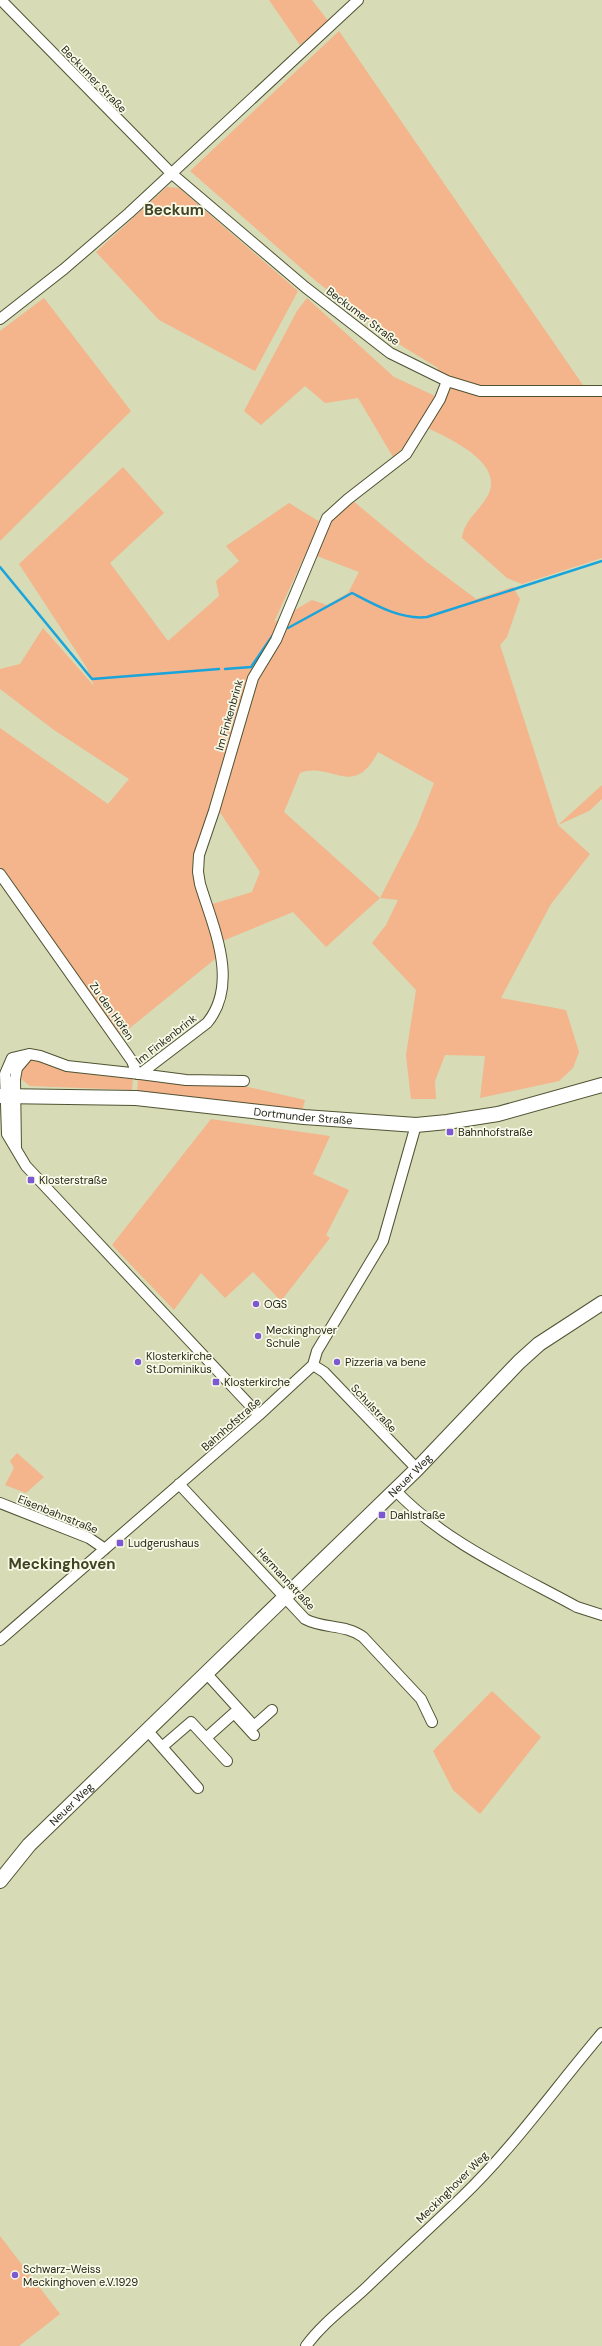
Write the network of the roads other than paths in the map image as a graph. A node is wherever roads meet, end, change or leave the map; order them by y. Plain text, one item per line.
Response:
1 (1, 0) edge
2 (358, 0) edge
3 (171, 173) junction
4 (0, 319) edge
5 (448, 381) junction
6 (600, 391) edge
7 (0, 874) edge
8 (139, 1074) junction
9 (244, 1082) dead end
10 (602, 1085) edge
11 (7, 1095) edge
12 (0, 1122) edge
13 (416, 1125) junction
14 (7, 1134) junction
15 (16, 1148) junction
16 (602, 1303) edge
17 (313, 1365) junction
18 (259, 1415) junction
19 (417, 1469) junction
20 (179, 1484) junction
21 (395, 1490) junction
22 (0, 1503) edge
23 (105, 1549) junction
24 (286, 1596) junction
25 (602, 1615) edge
26 (0, 1640) edge
27 (206, 1673) junction
28 (272, 1710) dead end
29 (237, 1711) junction
30 (432, 1722) dead end
31 (147, 1730) junction
32 (254, 1735) dead end
33 (206, 1738) junction
34 (162, 1747) junction
35 (227, 1761) dead end
36 (198, 1788) dead end
37 (0, 1881) edge
38 (602, 2033) edge
39 (306, 2346) edge

1 - 3 street, Beckumer Straße
2 - 3 street
3 - 4 street
3 - 5 street, Beckumer Straße
5 - 6 street, Beckumer Straße
5 - 8 street, Im Finkenbrink
7 - 8 street, Zu den Höfen
8 - 9 street
8 - 11 street
10 - 13 street, Dortmunder Straße
11 - 13 street, Dortmunder Straße
11 - 14 street
11 - 15 street
12 - 14 street
13 - 17 street, Bahnhofstraße
14 - 15 street
15 - 18 street
16 - 19 street, Neuer Weg
17 - 18 street, Bahnhofstraße
17 - 19 street, Schulstraße
18 - 20 street, Bahnhofstraße
19 - 21 street, Neuer Weg
20 - 23 street, Bahnhofstraße
20 - 24 street, Hermannstraße
21 - 24 street, Neuer Weg
21 - 25 street
22 - 23 street, Eisenbahnstraße
23 - 26 street, Bahnhofstraße
24 - 27 street, Neuer Weg
24 - 30 street, Hermannstraße
27 - 29 street
27 - 31 street, Neuer Weg
28 - 29 street
29 - 32 street
29 - 33 street
31 - 34 street
31 - 37 street, Neuer Weg
33 - 34 street
33 - 35 street
34 - 36 street
38 - 39 street, Meckinghover Weg

